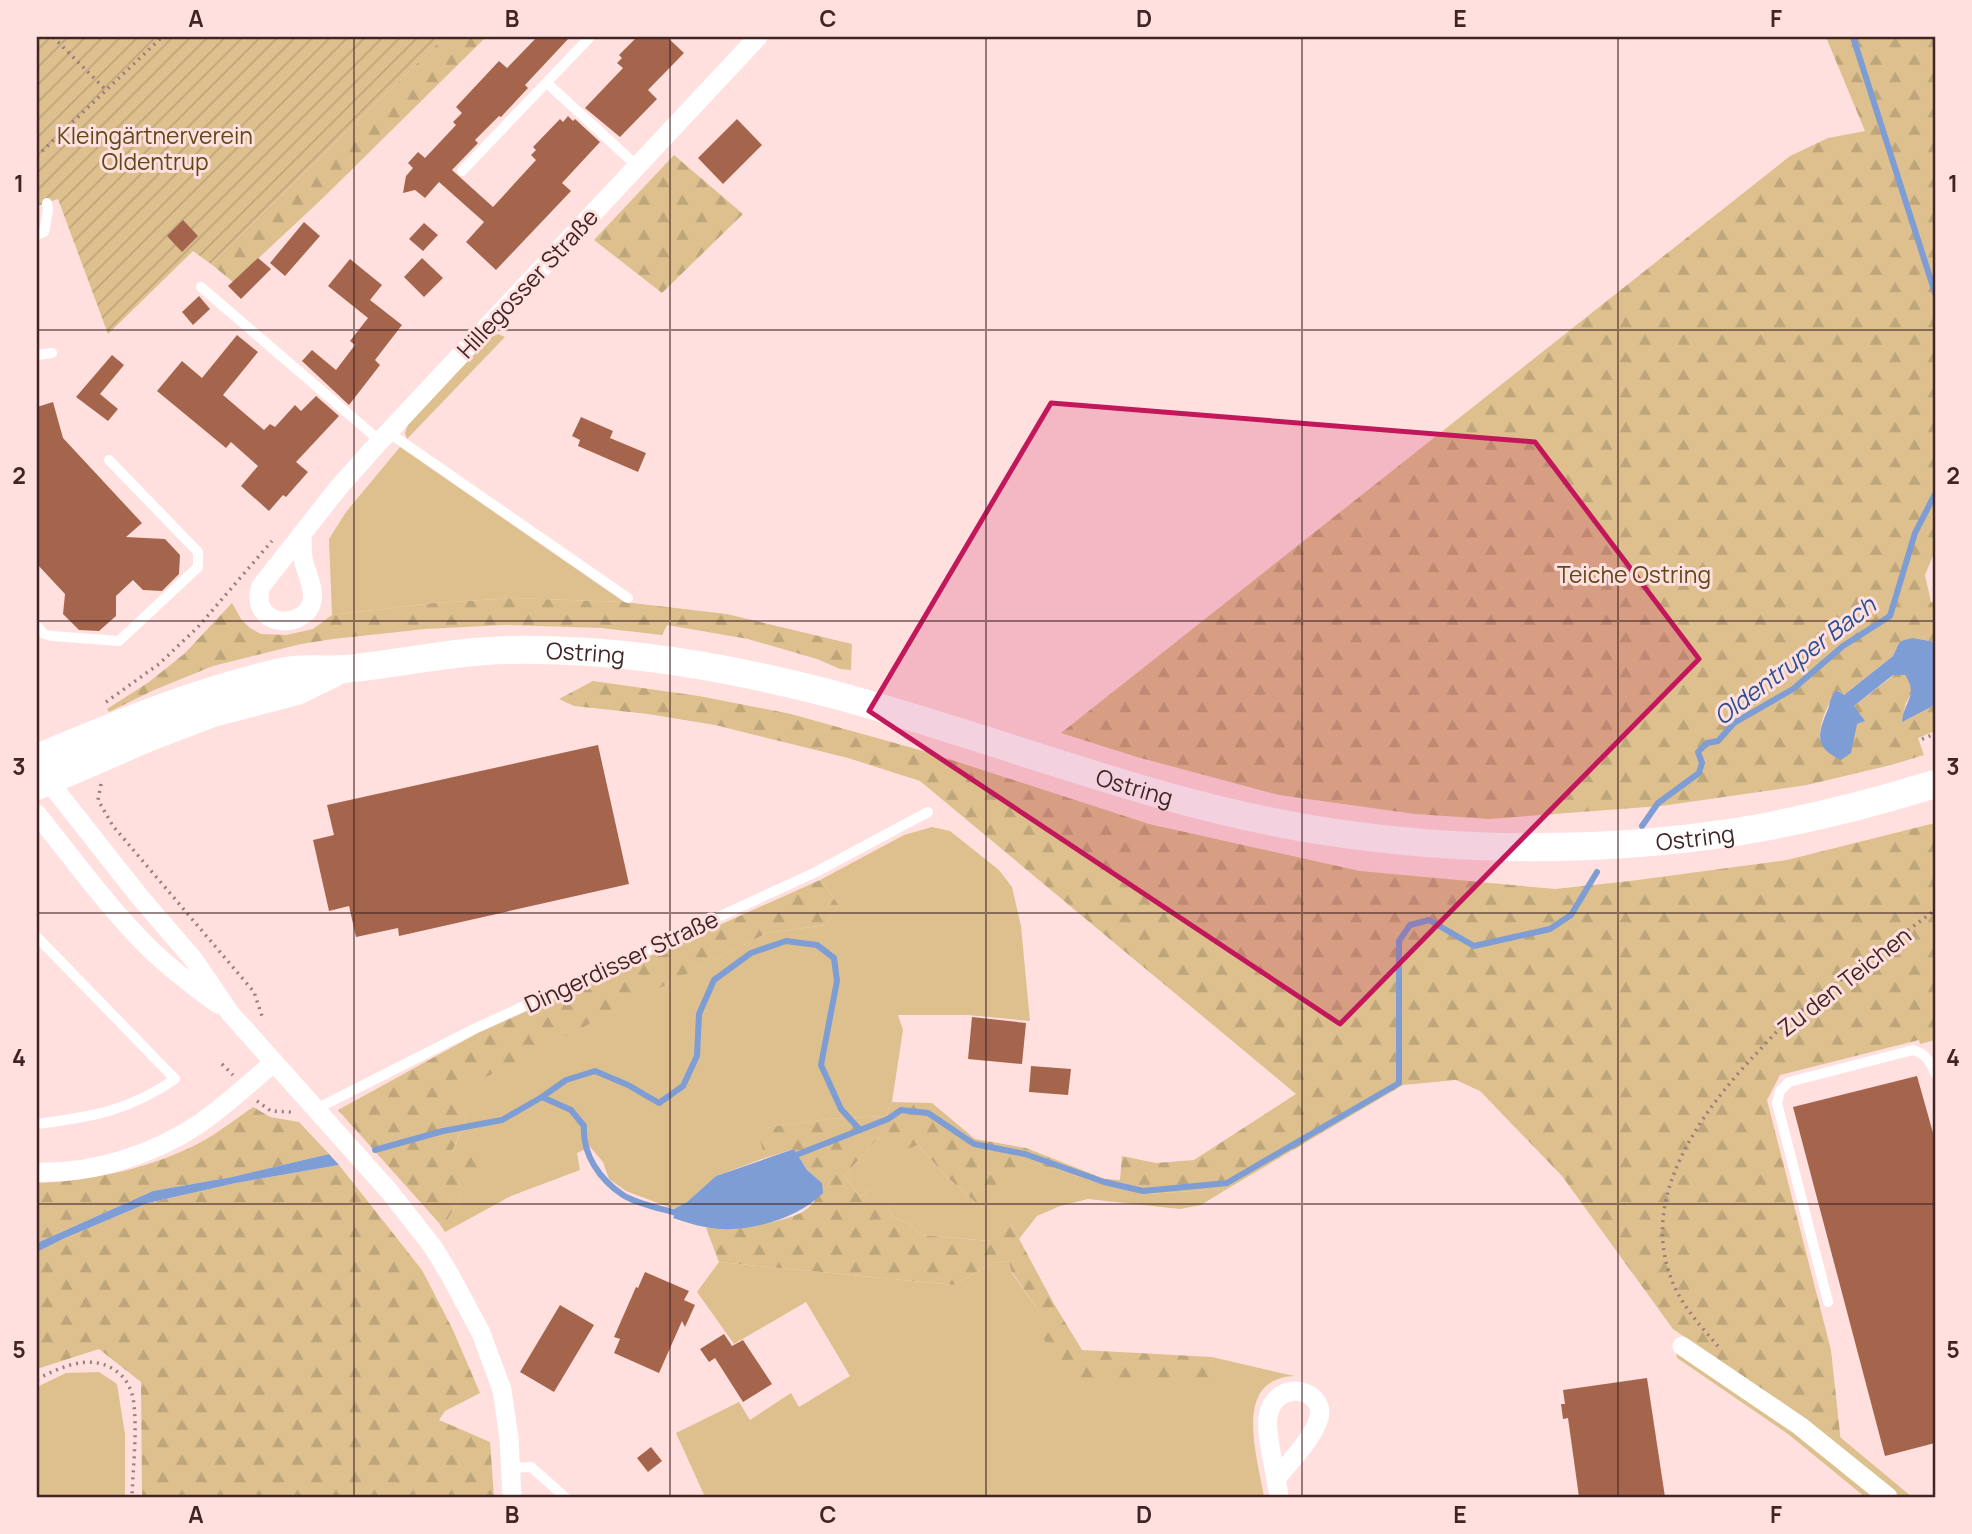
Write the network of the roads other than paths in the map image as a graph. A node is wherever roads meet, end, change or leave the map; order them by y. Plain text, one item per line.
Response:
1 (590, 37) edge
2 (758, 37) edge
3 (547, 83) junction
4 (636, 165) junction
5 (462, 171) dead end
6 (47, 203) dead end
7 (37, 235) edge
8 (201, 287) dead end
9 (52, 353) dead end
10 (37, 355) edge
11 (384, 436) junction
12 (109, 460) dead end
13 (302, 536) road end
14 (628, 598) dead end
15 (37, 626) edge
16 (40, 773) edge
17 (1935, 784) edge
18 (928, 812) dead end
19 (37, 814) edge
20 (37, 937) edge
21 (230, 1013) junction
22 (273, 1063) junction
23 (1935, 1073) edge
24 (316, 1112) junction
25 (37, 1124) edge
26 (37, 1172) edge
27 (1828, 1301) dead end
28 (1682, 1346) dead end
29 (512, 1468) junction
30 (512, 1497) edge
31 (565, 1497) edge
32 (1888, 1497) edge

1 - 3 lane
2 - 4 street, Hillegosser Straße
3 - 4 lane
3 - 5 lane
4 - 11 street, Hillegosser Straße
6 - 7 lane
8 - 11 lane
9 - 10 lane
11 - 13 street, Hillegosser Straße
11 - 14 lane
12 - 15 lane
16 - 17 main road, Ostring
16 - 21 street
18 - 24 lane, Dingerdisser Straße
19 - 21 street
20 - 25 lane
21 - 22 street
22 - 24 street
22 - 26 street
23 - 27 lane
24 - 29 street
28 - 32 street
29 - 30 street
29 - 31 lane

